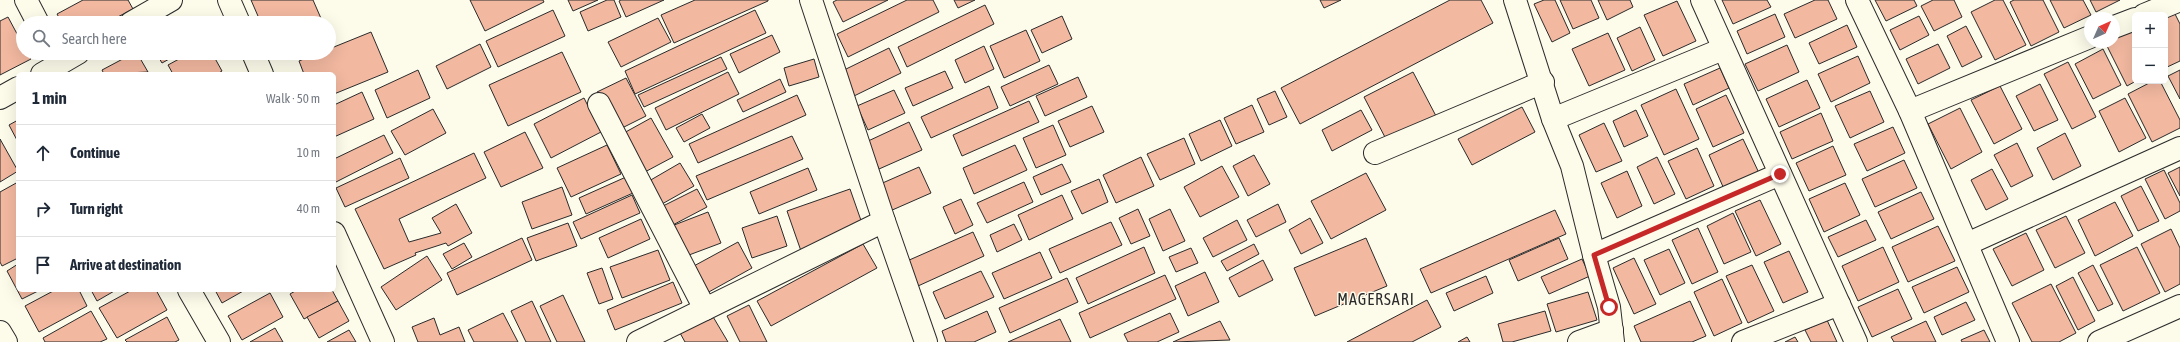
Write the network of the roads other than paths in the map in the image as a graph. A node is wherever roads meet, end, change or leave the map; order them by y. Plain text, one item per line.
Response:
1 (26, 0) edge
2 (171, 0) edge
3 (229, 0) edge
4 (811, 0) edge
5 (1515, 0) edge
6 (1702, 0) edge
7 (1857, 0) edge
8 (2180, 0) edge
9 (2151, 12) edge
10 (34, 16) edge
11 (143, 16) edge
12 (236, 16) edge
13 (2132, 20) edge
14 (2120, 25) edge
15 (2084, 39) edge
16 (1723, 49) junction
17 (66, 60) edge
18 (256, 60) edge
19 (55, 66) edge
20 (261, 72) edge
21 (1543, 82) junction
22 (16, 89) edge
23 (0, 98) edge
24 (599, 104) dead end
25 (1910, 111) junction
26 (1553, 119) junction
27 (2180, 148) edge
28 (1374, 153) dead end
29 (1780, 174) junction
30 (884, 221) junction
31 (336, 237) edge
32 (1967, 244) junction
33 (1594, 255) junction
34 (190, 292) edge
35 (1839, 304) junction
36 (2180, 306) edge
37 (705, 309) junction
38 (0, 332) edge
39 (1612, 336) edge
40 (6, 342) edge
41 (219, 342) edge
42 (384, 342) edge
43 (638, 342) edge
44 (926, 342) edge
45 (1579, 342) edge
46 (1743, 342) edge
47 (1856, 342) edge
48 (2008, 342) edge
49 (2099, 342) edge

1 - 10 street
2 - 11 street
3 - 12 street
4 - 30 street
5 - 21 street
6 - 16 street
7 - 25 street
8 - 9 street
13 - 14 street
15 - 25 street
16 - 26 street
16 - 29 street
17 - 19 street
18 - 20 street
21 - 26 street
21 - 28 street
22 - 23 street
24 - 37 street
25 - 32 street
26 - 33 street
27 - 32 street
29 - 33 street
29 - 35 street
30 - 37 street
30 - 44 street
31 - 42 street
32 - 48 street
33 - 39 street
34 - 41 street
35 - 46 street
35 - 47 street
36 - 49 street
37 - 43 street
38 - 40 street
39 - 45 street

